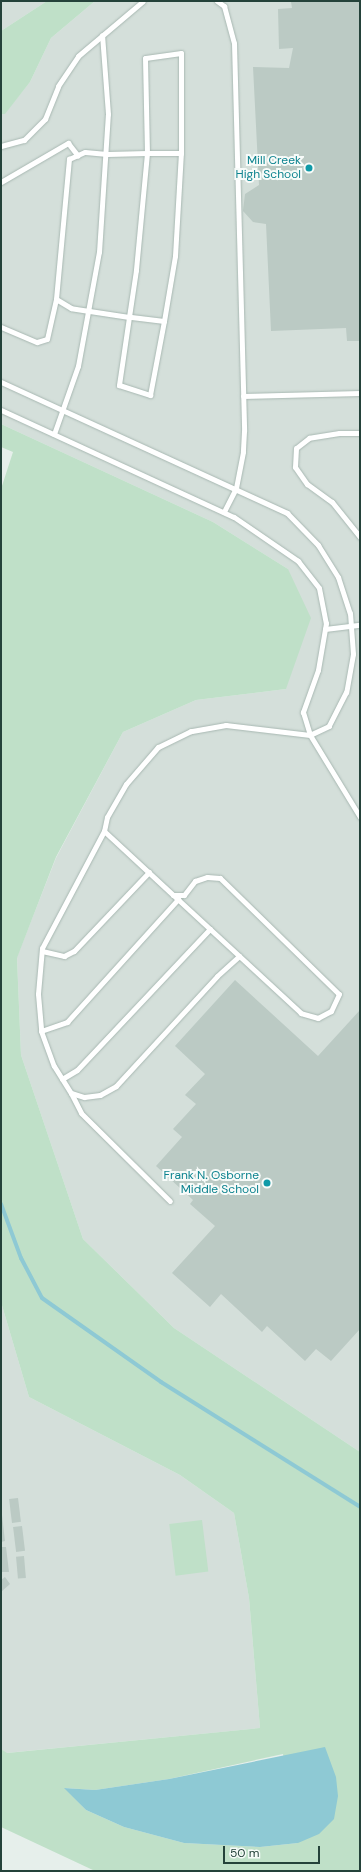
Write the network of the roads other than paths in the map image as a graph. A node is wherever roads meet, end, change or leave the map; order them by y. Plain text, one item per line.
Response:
1 (142, 1) edge
2 (218, 1) edge
3 (102, 35) junction
4 (1, 146) edge
5 (147, 153) junction
6 (181, 153) junction
7 (107, 154) junction
8 (78, 156) junction
9 (1, 182) edge
10 (56, 299) junction
11 (89, 312) junction
12 (129, 317) junction
13 (164, 322) junction
14 (1, 327) edge
15 (1, 382) edge
16 (360, 393) edge
17 (243, 396) junction
18 (64, 409) junction
19 (1, 410) edge
20 (360, 433) edge
21 (54, 434) junction
22 (236, 488) junction
23 (224, 512) junction
24 (360, 537) edge
25 (360, 624) edge
26 (351, 626) junction
27 (325, 629) junction
28 (310, 735) junction
29 (360, 817) edge
30 (104, 831) junction
31 (148, 872) junction
32 (174, 895) junction
33 (178, 899) junction
34 (210, 929) junction
35 (42, 951) junction
36 (238, 956) junction
37 (42, 1031) junction
38 (62, 1079) junction
39 (71, 1093) junction
40 (170, 1201) dead end

1 - 3 lane
2 - 17 lane
3 - 4 lane
3 - 7 lane
5 - 6 lane
5 - 6 lane
5 - 7 lane
5 - 12 lane
6 - 13 lane
7 - 8 lane
7 - 11 lane
8 - 9 lane
8 - 10 lane
10 - 11 lane
10 - 14 lane
11 - 12 lane
11 - 18 lane
12 - 13 lane
12 - 13 lane
15 - 18 lane
16 - 17 lane
17 - 22 lane
18 - 21 lane
18 - 22 lane
19 - 21 lane
20 - 24 lane
21 - 23 lane
22 - 23 lane
22 - 26 lane
23 - 27 lane
25 - 26 lane
26 - 27 lane
26 - 28 lane
27 - 28 lane
28 - 29 lane
28 - 30 lane
30 - 31 lane
30 - 35 lane
31 - 32 lane
31 - 35 lane
32 - 33 lane
32 - 36 lane
33 - 34 lane
33 - 37 lane
34 - 36 lane
34 - 38 lane
35 - 37 lane
36 - 39 lane
37 - 38 lane
38 - 39 lane
39 - 40 lane

